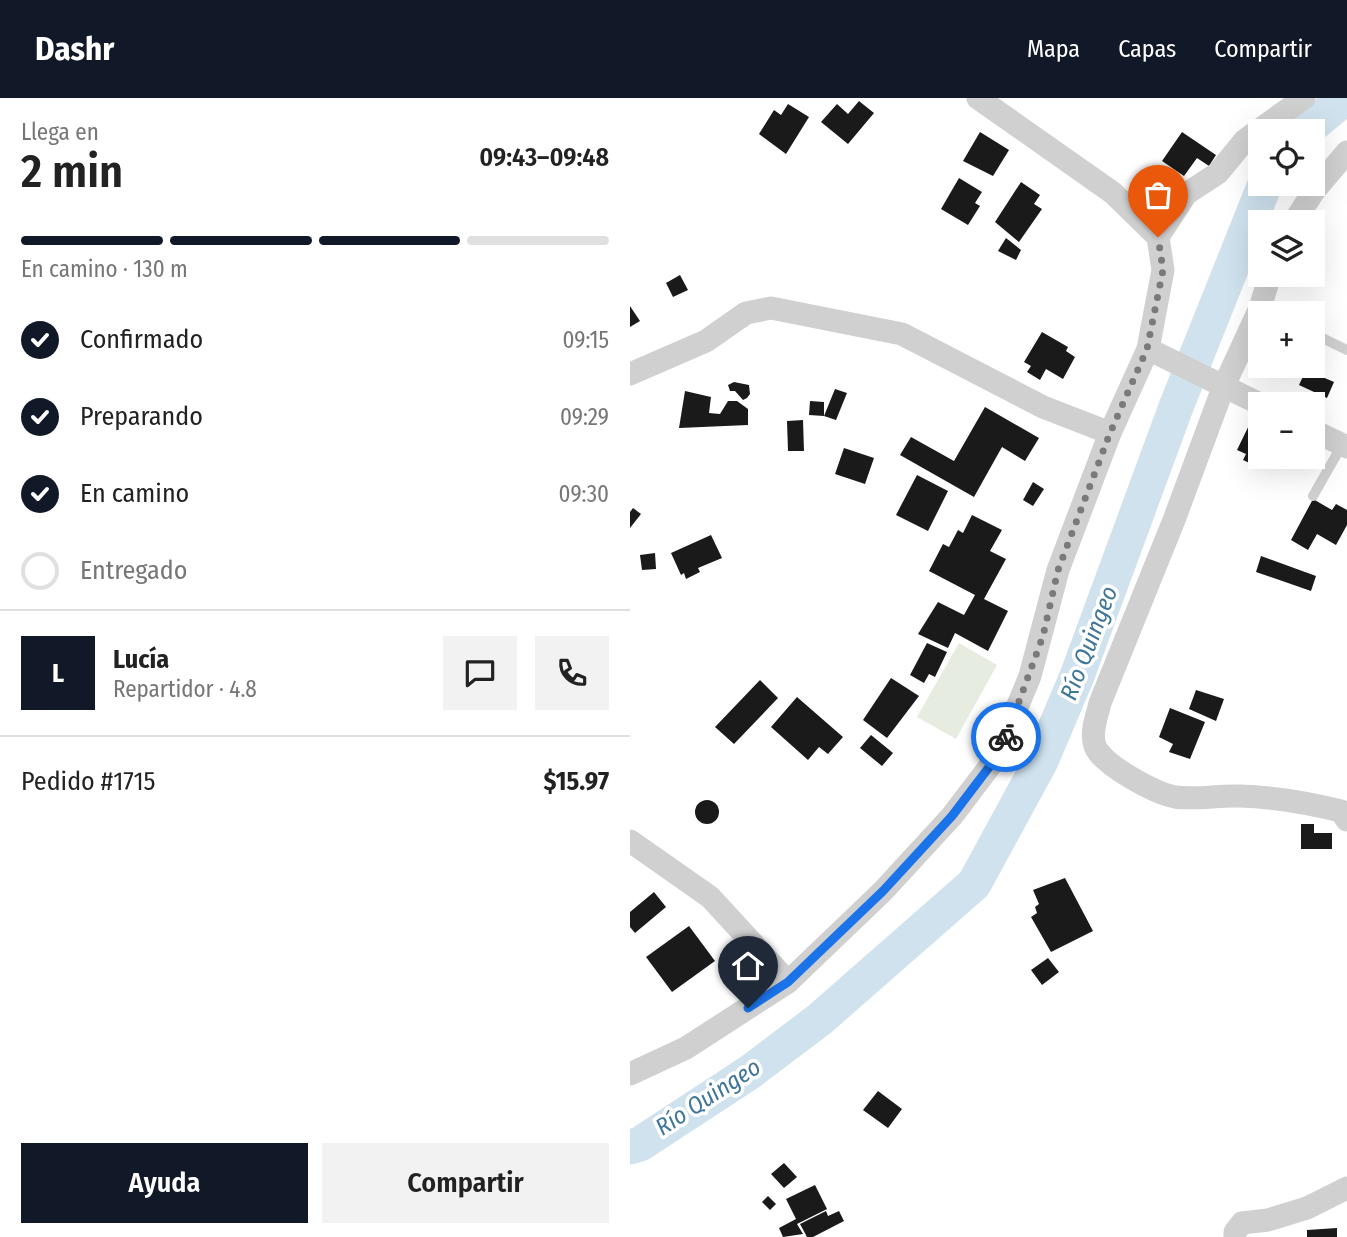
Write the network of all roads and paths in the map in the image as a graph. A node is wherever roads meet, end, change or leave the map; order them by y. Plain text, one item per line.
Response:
1 (978, 98) edge
2 (1304, 98) edge
3 (1347, 152) edge
4 (1302, 210) edge
5 (1158, 237) junction
6 (1248, 339) edge
7 (1325, 339) edge
8 (1347, 350) edge
9 (1156, 354) junction
10 (630, 374) edge
11 (1219, 386) junction
12 (1248, 399) edge
13 (1110, 433) junction
14 (1325, 436) edge
15 (1344, 446) edge
16 (1312, 496) dead end
17 (1347, 820) edge
18 (630, 841) edge
19 (788, 982) junction
20 (630, 1074) edge
21 (1347, 1188) edge
22 (1235, 1237) edge

1 - 5 street
2 - 5 street
3 - 4 street
5 - 9 street
6 - 11 street
7 - 8 lane
9 - 11 street
9 - 13 street
10 - 13 street
11 - 12 street
11 - 17 street
13 - 19 street
14 - 15 street
15 - 16 lane
18 - 19 street
19 - 20 street
21 - 22 street

